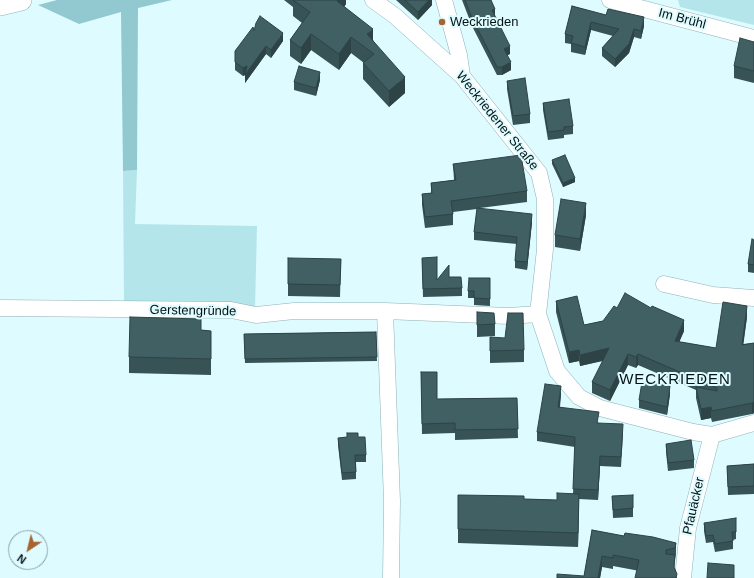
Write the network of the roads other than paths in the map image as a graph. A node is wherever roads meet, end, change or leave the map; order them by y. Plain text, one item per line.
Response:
1 (21, 0) edge
2 (373, 0) edge
3 (444, 0) edge
4 (610, 0) edge
5 (0, 5) edge
6 (754, 38) edge
7 (462, 76) junction
8 (664, 284) dead end
9 (754, 298) edge
10 (0, 308) edge
11 (385, 311) junction
12 (538, 314) junction
13 (754, 422) edge
14 (712, 435) junction
15 (391, 578) edge
16 (683, 578) edge

1 - 5 main road
2 - 7 street, Weckriedener Straße
3 - 7 street
4 - 6 street, Im Brühl
7 - 12 street, Weckriedener Straße
8 - 9 street
10 - 11 street, Gerstengründe
11 - 12 street, Gerstengründe
11 - 15 street
12 - 14 street, Weckriedener Straße
13 - 14 street, Weckriedener Straße
14 - 16 street, Pfauäcker

